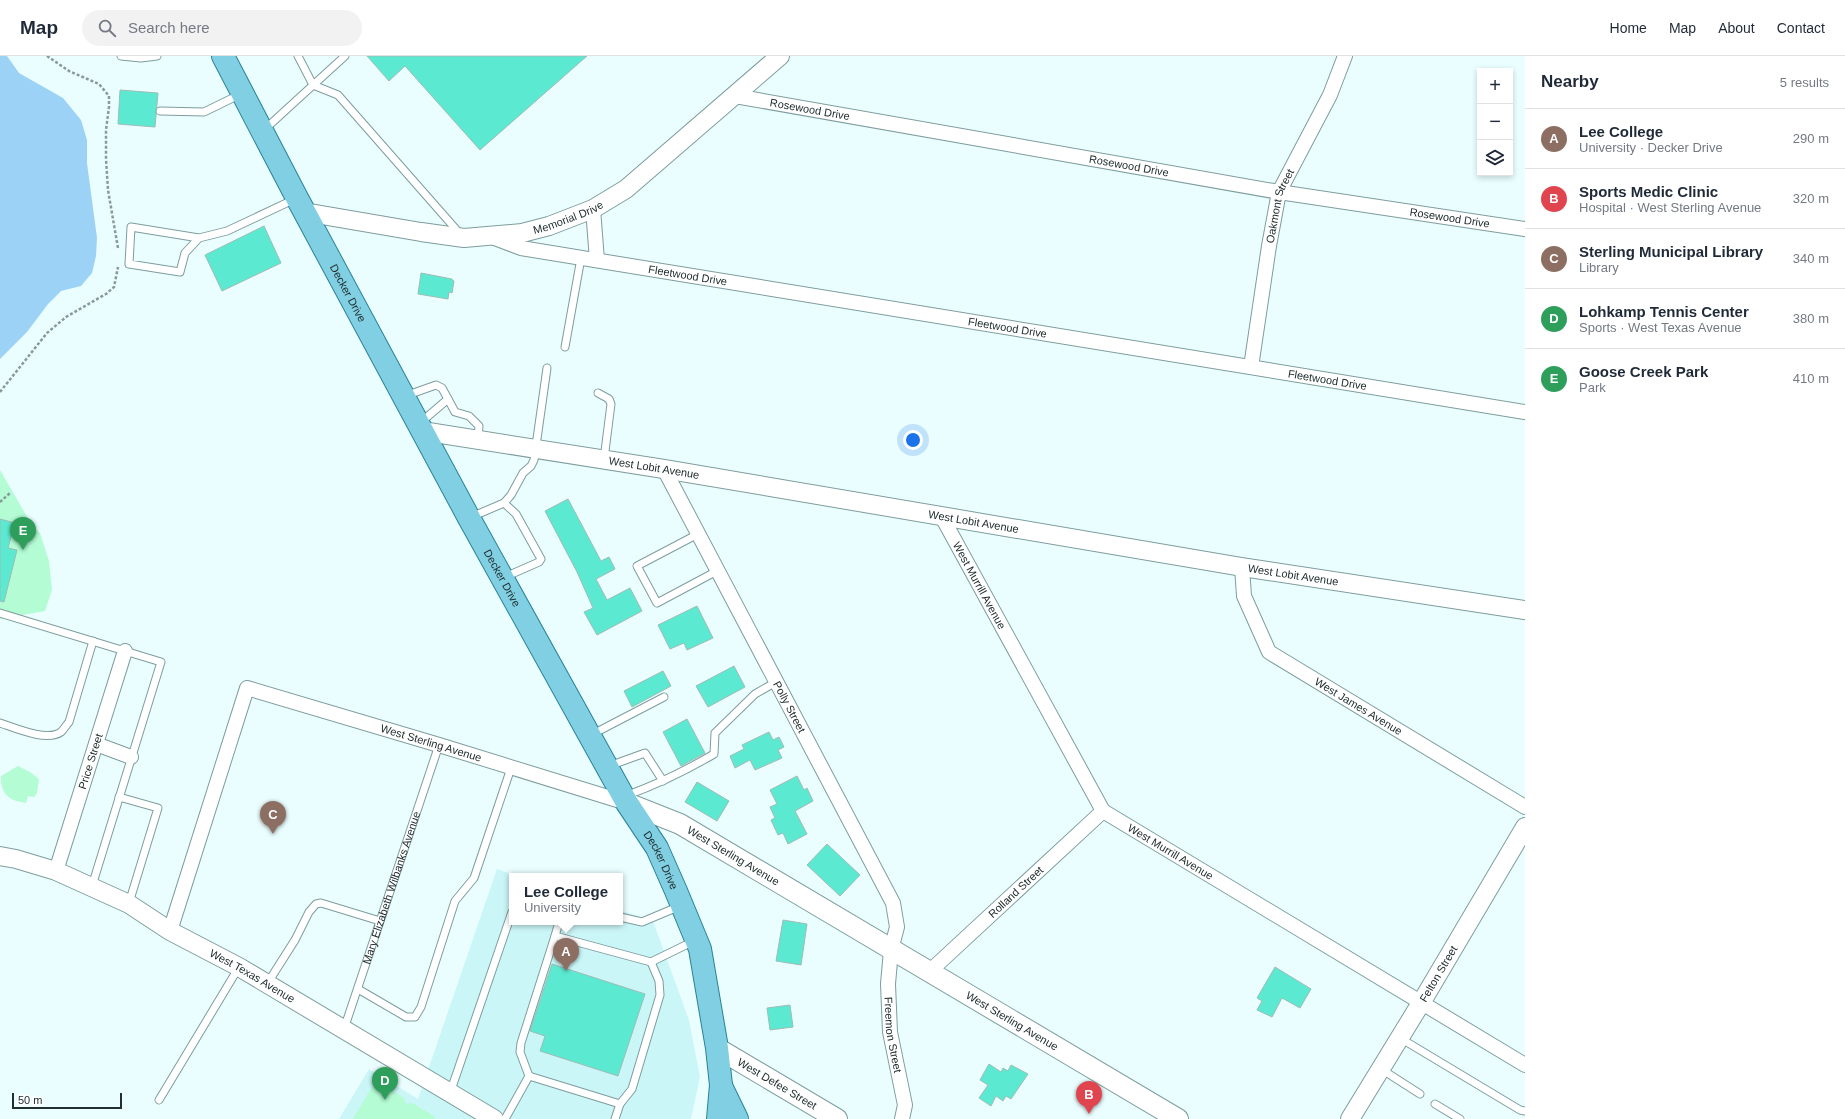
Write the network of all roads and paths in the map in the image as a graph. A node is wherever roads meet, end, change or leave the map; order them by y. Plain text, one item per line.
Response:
1 (47, 56) edge
2 (121, 56) edge
3 (158, 56) edge
4 (223, 56) edge
5 (298, 56) edge
6 (346, 56) edge
7 (780, 56) edge
8 (1344, 56) edge
9 (313, 85) junction
10 (242, 93) junction
11 (735, 96) junction
12 (160, 111) dead end
13 (262, 132) junction
14 (1279, 192) junction
15 (300, 205) junction
16 (593, 209) junction
17 (1525, 229) edge
18 (492, 237) junction
19 (199, 238) junction
20 (464, 238) junction
21 (118, 250) dead end
22 (581, 258) junction
23 (597, 260) junction
24 (118, 262) dead end
25 (565, 347) dead end
26 (1251, 367) junction
27 (547, 368) dead end
28 (0, 392) edge
29 (598, 393) dead end
30 (403, 396) junction
31 (448, 399) junction
32 (1525, 412) edge
33 (420, 428) junction
34 (478, 440) junction
35 (535, 449) junction
36 (604, 460) junction
37 (664, 469) junction
38 (10, 493) dead end
39 (0, 502) edge
40 (504, 503) junction
41 (942, 517) junction
42 (469, 518) junction
43 (698, 534) junction
44 (1242, 567) junction
45 (717, 571) junction
46 (503, 578) junction
47 (1525, 610) edge
48 (0, 613) edge
49 (93, 641) junction
50 (125, 651) junction
51 (776, 682) junction
52 (664, 697) dead end
53 (0, 723) edge
54 (589, 736) junction
55 (96, 744) junction
56 (439, 745) junction
57 (132, 757) junction
58 (607, 767) junction
59 (511, 768) junction
60 (663, 781) junction
61 (119, 797) junction
62 (625, 800) junction
63 (1525, 807) edge
64 (1102, 811) junction
65 (1525, 827) edge
66 (0, 856) edge
67 (56, 871) junction
68 (92, 886) junction
69 (128, 904) junction
70 (682, 905) junction
71 (623, 917) edge
72 (380, 921) junction
73 (509, 921) edge
74 (558, 925) edge
75 (170, 931) junction
76 (555, 936) junction
77 (696, 940) junction
78 (891, 950) junction
79 (651, 962) junction
80 (239, 967) junction
81 (929, 972) junction
82 (267, 984) junction
83 (358, 989) junction
84 (1421, 1003) junction
85 (344, 1030) junction
86 (1400, 1038) junction
87 (717, 1048) junction
88 (1525, 1065) edge
89 (1381, 1069) junction
90 (529, 1076) junction
91 (721, 1085) junction
92 (450, 1093) junction
93 (1420, 1094) dead end
94 (159, 1100) dead end
95 (620, 1104) junction
96 (1434, 1104) dead end
97 (1525, 1111) edge
98 (494, 1119) edge
99 (505, 1119) edge
100 (615, 1119) edge
101 (718, 1119) edge
102 (737, 1119) edge
103 (836, 1119) edge
104 (902, 1119) edge
105 (1178, 1119) edge
106 (1350, 1119) edge
107 (1460, 1119) edge

1 - 21 path
2 - 3 lane
4 - 10 main road, Decker Drive
5 - 9 lane
6 - 9 lane
7 - 11 street, Memorial Drive
8 - 14 street, Oakmont Street
9 - 13 lane
9 - 20 lane
10 - 12 lane
10 - 13 main road, Decker Drive
11 - 14 street, Rosewood Drive
11 - 16 street, Memorial Drive
13 - 15 main road, Decker Drive
14 - 17 street, Rosewood Drive
14 - 26 street, Oakmont Street
15 - 19 lane
15 - 20 street, Memorial Drive
15 - 30 main road, Decker Drive
16 - 18 street, Memorial Drive
16 - 23 street
18 - 20 street, Memorial Drive
18 - 22 street, Fleetwood Drive
19 - 19 lane
22 - 23 street, Fleetwood Drive
22 - 25 lane
23 - 26 street, Fleetwood Drive
24 - 28 path
26 - 32 street, Fleetwood Drive
27 - 35 lane
29 - 36 lane
30 - 31 lane
30 - 33 main road, Decker Drive
31 - 33 lane
31 - 34 lane
33 - 34 street, West Lobit Avenue
33 - 42 main road, Decker Drive
34 - 35 street, West Lobit Avenue
35 - 36 street, West Lobit Avenue
35 - 40 lane
36 - 37 street, West Lobit Avenue
37 - 41 street, West Lobit Avenue
37 - 43 street, Polly Street
38 - 39 path
40 - 42 lane
40 - 46 lane
41 - 44 street, West Lobit Avenue
41 - 64 street, West Murrill Avenue
42 - 46 main road, Decker Drive
43 - 45 street, Polly Street
43 - 45 lane
44 - 47 street, West Lobit Avenue
44 - 63 street, West James Avenue
45 - 51 street, Polly Street
46 - 54 main road, Decker Drive
48 - 49 lane
49 - 50 lane
49 - 53 lane
50 - 55 street, Price Street
50 - 57 lane
51 - 60 lane
51 - 78 street, Polly Street
52 - 54 lane
54 - 58 main road, Decker Drive
55 - 57 street
55 - 67 street, Price Street
56 - 59 street, West Sterling Avenue
56 - 72 lane, Mary Elizabeth Wilbanks Avenue
56 - 75 street, West Sterling Avenue
57 - 61 lane
58 - 60 lane
58 - 62 main road, Decker Drive
59 - 62 street, West Sterling Avenue
59 - 83 lane
60 - 62 lane
61 - 68 lane
61 - 69 lane
62 - 70 main road, Decker Drive
62 - 78 main road, West Sterling Avenue
64 - 81 street, Rolland Street
64 - 84 street, West Murrill Avenue
65 - 84 street, Felton Street
66 - 67 street, West Texas Avenue
67 - 68 street, West Texas Avenue
68 - 69 street, West Texas Avenue
69 - 75 street, West Texas Avenue
70 - 71 lane
70 - 77 main road, Decker Drive
72 - 82 lane
72 - 83 lane, Mary Elizabeth Wilbanks Avenue
73 - 92 lane
74 - 76 lane
75 - 80 street, West Texas Avenue
76 - 79 lane
76 - 90 lane
77 - 79 lane
77 - 87 main road, Decker Drive
78 - 81 main road, West Sterling Avenue
78 - 104 street, Freemon Street
79 - 95 lane
80 - 82 street, West Texas Avenue
80 - 94 lane
81 - 105 main road, West Sterling Avenue
82 - 85 street, West Texas Avenue
83 - 85 lane, Mary Elizabeth Wilbanks Avenue
84 - 86 street, Felton Street
84 - 88 street, West Murrill Avenue
85 - 92 street, West Texas Avenue
86 - 89 street, Felton Street
86 - 97 lane
87 - 91 main road, Decker Drive
87 - 103 main road, West Defee Street
89 - 93 lane
89 - 106 street, Felton Street
90 - 95 lane
90 - 99 lane
91 - 101 main road, Decker Drive
91 - 102 main road
92 - 98 street, West Texas Avenue
95 - 100 lane
96 - 107 lane

